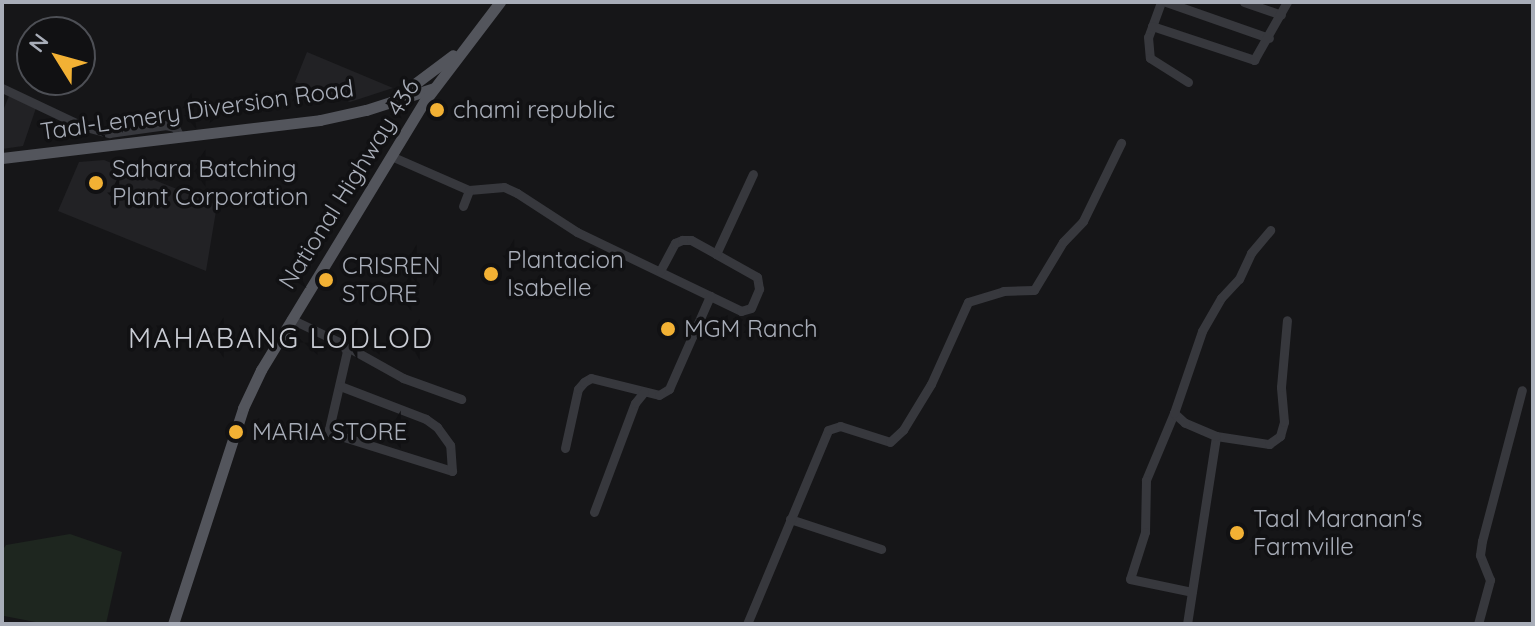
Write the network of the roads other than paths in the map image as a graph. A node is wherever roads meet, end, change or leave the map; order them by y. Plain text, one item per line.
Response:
1 (500, 2) edge
2 (1163, 2) edge
3 (1244, 2) edge
4 (1287, 2) edge
5 (1281, 15) junction
6 (1152, 26) junction
7 (1269, 38) junction
8 (466, 45) junction
9 (1188, 82) dead end
10 (2, 88) edge
11 (434, 88) junction
12 (396, 98) junction
13 (415, 117) junction
14 (180, 137) junction
15 (1121, 143) dead end
16 (391, 156) junction
17 (2, 158) edge
18 (753, 174) dead end
19 (469, 190) junction
20 (463, 206) dead end
21 (1270, 230) dead end
22 (716, 254) junction
23 (660, 271) junction
24 (710, 296) junction
25 (291, 319) junction
26 (1287, 320) dead end
27 (341, 343) junction
28 (340, 386) junction
29 (1522, 390) dead end
30 (644, 392) junction
31 (461, 399) dead end
32 (1174, 413) junction
33 (1216, 436) junction
34 (565, 448) dead end
35 (594, 512) dead end
36 (790, 519) junction
37 (881, 549) dead end
38 (1192, 592) junction
39 (173, 624) edge
40 (747, 624) edge
41 (1187, 624) edge
42 (1478, 624) edge

1 - 8 main road, National Highway 436
2 - 6 street
2 - 7 street
3 - 5 street
4 - 5 street
5 - 7 street
6 - 7 street
6 - 9 street
8 - 11 main road, National Highway 436
8 - 12 main road, Taal-Lemery Diversion Road
10 - 14 street
11 - 12 main road, Taal-Lemery Diversion Road
11 - 13 main road, National Highway 436
12 - 13 main road
12 - 14 main road, Taal-Lemery Diversion Road
13 - 16 main road, National Highway 436
14 - 17 main road, Taal-Lemery Diversion Road
15 - 36 street
16 - 19 street
16 - 25 main road, National Highway 436
18 - 22 street
19 - 20 street
19 - 23 street
21 - 32 street
22 - 23 street
22 - 24 street
23 - 24 street
24 - 30 street
25 - 27 street
25 - 39 main road, National Highway 436
26 - 33 street
27 - 28 street
27 - 31 street
28 - 28 street
29 - 42 street
30 - 34 street
30 - 35 street
32 - 33 street
32 - 38 street
33 - 38 street
36 - 37 street
36 - 40 street
38 - 41 street

